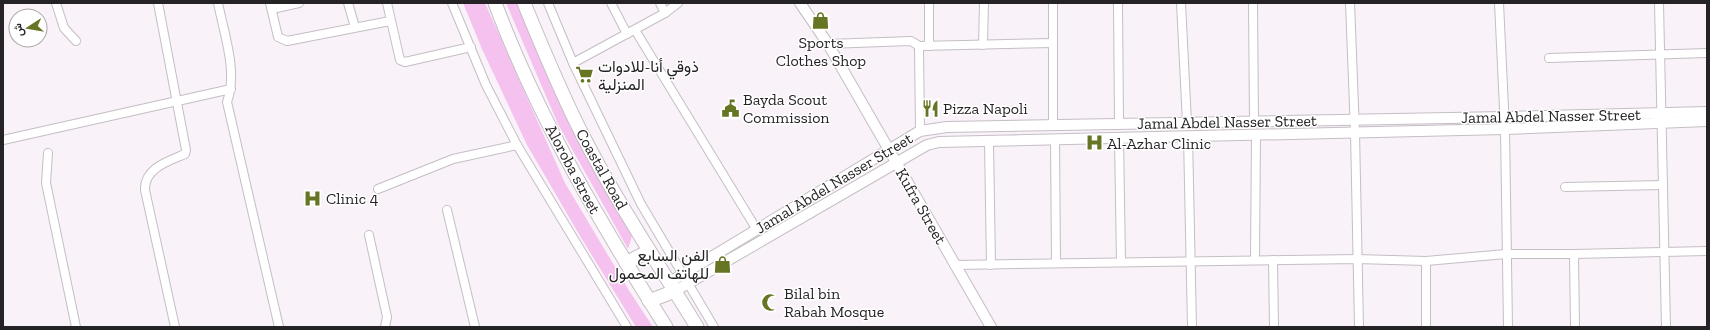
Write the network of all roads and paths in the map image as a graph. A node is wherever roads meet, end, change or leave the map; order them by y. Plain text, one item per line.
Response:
1 (56, 3) edge
2 (158, 3) edge
3 (218, 3) edge
4 (299, 3) edge
5 (348, 3) edge
6 (387, 3) edge
7 (452, 3) edge
8 (495, 3) edge
9 (524, 3) edge
10 (548, 3) edge
11 (611, 3) edge
12 (660, 3) edge
13 (678, 3) edge
14 (800, 3) edge
15 (929, 3) edge
16 (984, 3) edge
17 (1053, 3) edge
18 (1118, 3) edge
19 (1181, 3) edge
20 (1253, 3) edge
21 (1350, 3) edge
22 (1499, 3) edge
23 (1659, 3) edge
24 (271, 6) edge
25 (665, 13) junction
26 (390, 21) junction
27 (355, 27) junction
28 (631, 32) junction
29 (76, 41) dead end
30 (1053, 43) junction
31 (828, 44) junction
32 (983, 45) junction
33 (919, 46) junction
34 (930, 46) junction
35 (470, 47) junction
36 (1707, 53) edge
37 (1661, 54) junction
38 (1549, 58) dead end
39 (573, 63) junction
40 (232, 89) junction
41 (178, 101) junction
42 (1707, 112) edge
43 (1504, 117) junction
44 (1662, 119) junction
45 (1355, 120) junction
46 (1254, 121) junction
47 (1707, 121) edge
48 (1188, 122) junction
49 (1119, 123) junction
50 (1053, 125) junction
51 (1505, 129) junction
52 (920, 131) junction
53 (1355, 132) junction
54 (1256, 134) junction
55 (1188, 136) junction
56 (1120, 138) junction
57 (1055, 139) junction
58 (3, 140) edge
59 (989, 141) junction
60 (517, 145) junction
61 (888, 150) junction
62 (48, 153) dead end
63 (897, 164) junction
64 (1663, 186) junction
65 (1565, 187) dead end
66 (378, 189) dead end
67 (447, 210) dead end
68 (757, 230) junction
69 (369, 235) dead end
70 (649, 251) junction
71 (1707, 251) edge
72 (1665, 252) junction
73 (1506, 254) junction
74 (1574, 254) junction
75 (1357, 259) junction
76 (1255, 260) junction
77 (1273, 260) junction
78 (1426, 261) junction
79 (1121, 262) junction
80 (626, 263) junction
81 (1056, 263) junction
82 (1191, 263) junction
83 (954, 265) junction
84 (991, 265) junction
85 (682, 274) junction
86 (688, 284) junction
87 (672, 287) junction
88 (649, 301) junction
89 (76, 327) edge
90 (175, 327) edge
91 (279, 327) edge
92 (385, 327) edge
93 (475, 327) edge
94 (627, 327) edge
95 (666, 327) edge
96 (697, 327) edge
97 (714, 327) edge
98 (991, 327) edge
99 (1192, 327) edge
100 (1274, 327) edge
101 (1359, 327) edge
102 (1426, 327) edge
103 (1508, 327) edge
104 (1575, 327) edge
105 (1666, 327) edge

1 - 29 street
2 - 41 street
3 - 40 street
4 - 24 street
5 - 27 street
6 - 26 street
7 - 35 street
8 - 80 highway, Aloroba street
9 - 70 highway, Coastal Road
10 - 39 street
11 - 28 street
12 - 25 street
13 - 25 street
14 - 31 street, Kufra Street
15 - 34 street
16 - 32 street
17 - 30 street
18 - 49 street
19 - 48 street
20 - 46 street
21 - 45 street
22 - 43 street
23 - 37 street
24 - 27 street
25 - 28 street
26 - 27 street
26 - 35 street
28 - 39 street
28 - 68 street
30 - 32 street
30 - 50 street
31 - 33 street
31 - 61 street, Kufra Street
32 - 34 street
33 - 34 street
33 - 52 street
35 - 60 street
36 - 37 street
37 - 38 street
37 - 44 street
39 - 85 street
40 - 41 street
40 - 91 street
41 - 58 street
41 - 90 street
42 - 44 street, Jamal Abdel Nasser Street
43 - 44 street, Jamal Abdel Nasser Street
43 - 45 street, Jamal Abdel Nasser Street
43 - 51 street
44 - 47 street
44 - 51 street
44 - 64 street
45 - 46 street, Jamal Abdel Nasser Street
45 - 53 street
46 - 48 street, Jamal Abdel Nasser Street
48 - 49 street, Jamal Abdel Nasser Street
49 - 50 street, Jamal Abdel Nasser Street
50 - 52 street, Jamal Abdel Nasser Street
51 - 53 street
51 - 73 street
52 - 61 street, Jamal Abdel Nasser Street
53 - 54 street
53 - 75 street
54 - 55 street
54 - 76 street
55 - 56 street
55 - 82 street
56 - 57 street
56 - 79 street
57 - 59 street
57 - 81 street
59 - 63 street
59 - 84 street
60 - 66 street
60 - 94 street
61 - 63 street, Kufra Street
61 - 68 street, Jamal Abdel Nasser Street
62 - 89 street
63 - 83 street, Kufra Street
63 - 86 street
64 - 65 street
64 - 72 street
67 - 93 street
68 - 85 street, Jamal Abdel Nasser Street
69 - 92 street
70 - 80 highway
70 - 87 highway, Coastal Road
71 - 72 street
72 - 74 street
72 - 105 street
73 - 74 street
73 - 78 street
73 - 103 street
74 - 104 street
75 - 77 street
75 - 78 street
75 - 101 street
76 - 77 street
76 - 82 street
77 - 100 street
78 - 102 street
79 - 81 street
79 - 82 street
80 - 88 highway, Aloroba street
81 - 84 street
82 - 99 street
83 - 84 street
83 - 98 street, Kufra Street
85 - 86 street
85 - 87 street, Jamal Abdel Nasser Street
86 - 87 street
86 - 97 street
87 - 88 highway
87 - 96 highway, Coastal Road
88 - 95 highway, Aloroba street

